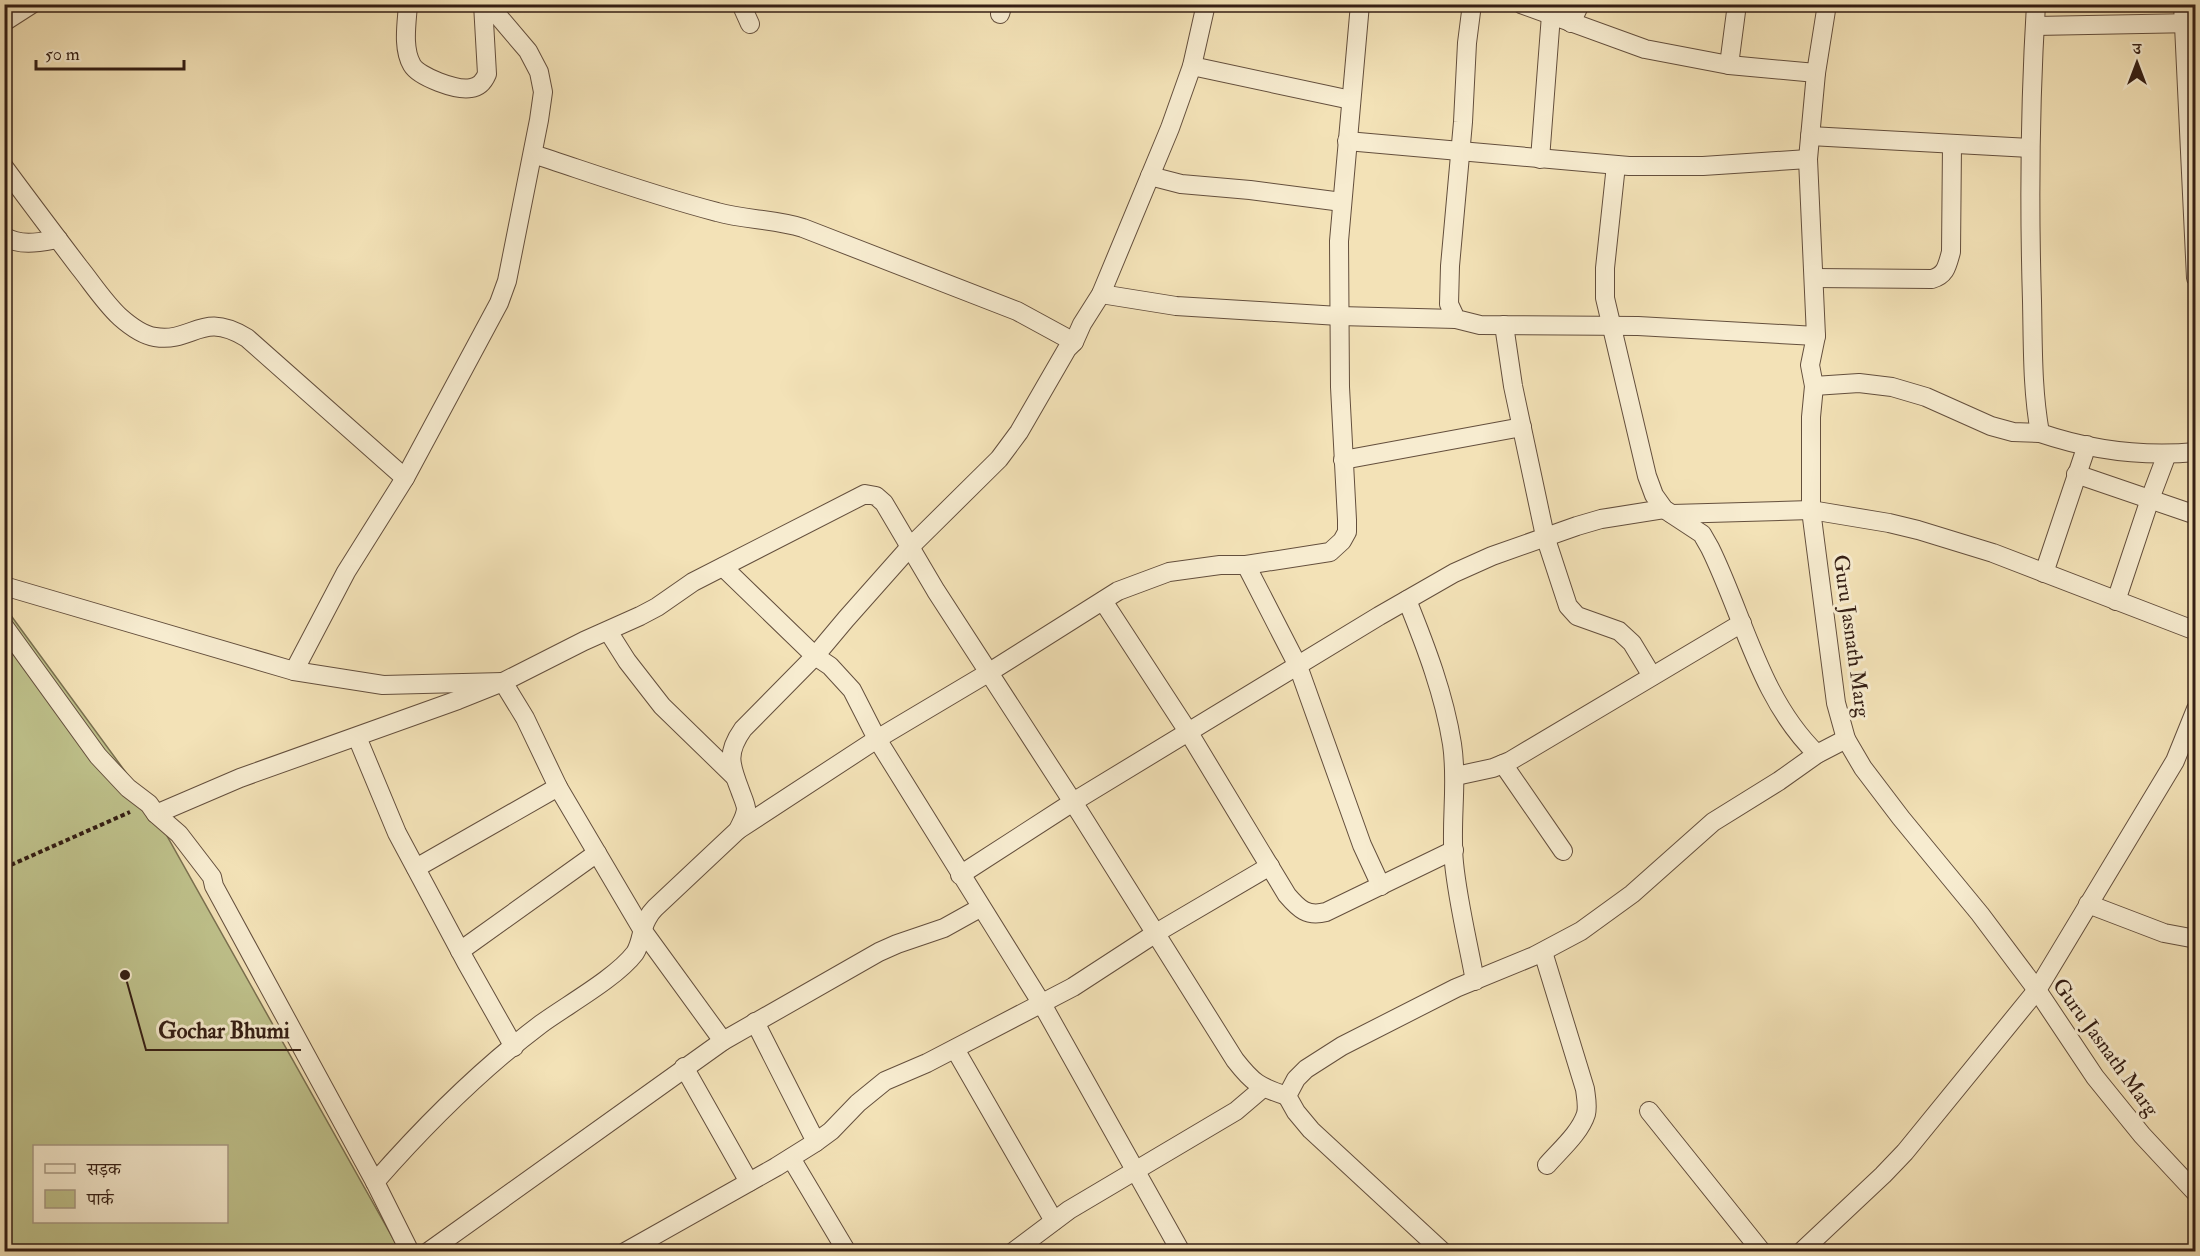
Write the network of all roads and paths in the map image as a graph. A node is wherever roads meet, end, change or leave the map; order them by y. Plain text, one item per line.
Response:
1 (32, 4) edge
2 (408, 4) edge
3 (483, 4) edge
4 (488, 4) edge
5 (741, 4) edge
6 (1206, 4) edge
7 (1360, 4) edge
8 (1472, 4) edge
9 (1521, 4) edge
10 (1580, 4) edge
11 (1737, 4) edge
12 (1827, 4) edge
13 (2036, 4) edge
14 (2183, 4) edge
15 (1551, 15) junction
16 (4, 22) edge
17 (1571, 22) junction
18 (2190, 23) edge
19 (750, 24) dead end
20 (2035, 26) junction
21 (1729, 65) junction
22 (1192, 66) junction
23 (1816, 73) junction
24 (1351, 100) junction
25 (1810, 136) junction
26 (1347, 141) junction
27 (1952, 144) junction
28 (2030, 148) junction
29 (1461, 152) junction
30 (533, 154) junction
31 (1540, 159) junction
32 (1808, 159) junction
33 (1616, 165) junction
34 (4, 167) edge
35 (1150, 176) junction
36 (1342, 202) junction
37 (4, 236) edge
38 (58, 239) junction
39 (1814, 278) junction
40 (2196, 278) edge
41 (1101, 294) junction
42 (1339, 316) junction
43 (1456, 319) junction
44 (1504, 325) junction
45 (1611, 327) junction
46 (1816, 336) junction
47 (1074, 342) junction
48 (1814, 386) junction
49 (1522, 427) junction
50 (2040, 433) junction
51 (2087, 445) junction
52 (2196, 452) edge
53 (2167, 454) junction
54 (1343, 460) junction
55 (2076, 474) junction
56 (405, 478) junction
57 (2150, 499) junction
58 (1811, 510) junction
59 (1668, 511) junction
60 (2196, 515) edge
61 (1545, 536) junction
62 (909, 548) junction
63 (1246, 565) junction
64 (723, 567) junction
65 (2044, 573) junction
66 (4, 586) edge
67 (1407, 600) junction
68 (1103, 601) junction
69 (2116, 601) junction
70 (1742, 623) junction
71 (4, 626) edge
72 (608, 631) junction
73 (2196, 632) edge
74 (815, 656) junction
75 (1298, 666) junction
76 (294, 671) junction
77 (988, 673) junction
78 (1652, 676) junction
79 (503, 682) junction
80 (2196, 710) edge
81 (1189, 733) junction
82 (357, 736) junction
83 (877, 739) junction
84 (1846, 740) junction
85 (1817, 754) junction
86 (1503, 764) junction
87 (1456, 776) junction
88 (735, 777) junction
89 (558, 787) junction
90 (1073, 802) junction
91 (153, 809) junction
92 (738, 830) junction
93 (1454, 850) junction
94 (1563, 851) dead end
95 (597, 853) junction
96 (1270, 866) junction
97 (4, 868) edge
98 (416, 868) junction
99 (960, 875) junction
100 (1381, 886) junction
101 (2088, 904) junction
102 (981, 908) junction
103 (643, 931) junction
104 (1155, 933) junction
105 (2196, 939) edge
106 (460, 951) junction
107 (1543, 952) junction
108 (1475, 981) junction
109 (2037, 990) junction
110 (1042, 1004) junction
111 (755, 1022) junction
112 (723, 1041) junction
113 (514, 1047) junction
114 (955, 1049) junction
115 (684, 1067) junction
116 (1263, 1088) junction
117 (1287, 1096) junction
118 (1649, 1111) dead end
119 (816, 1142) junction
120 (792, 1158) junction
121 (1547, 1165) dead end
122 (1136, 1170) junction
123 (375, 1182) junction
124 (749, 1182) junction
125 (2196, 1193) edge
126 (1054, 1221) junction
127 (410, 1251) edge
128 (428, 1251) edge
129 (625, 1251) edge
130 (847, 1251) edge
131 (1013, 1251) edge
132 (1181, 1251) edge
133 (1443, 1251) edge
134 (1762, 1251) edge
135 (1801, 1251) edge

1 - 16 street
2 - 3 street
4 - 30 street
5 - 19 street
6 - 22 street
7 - 24 street
8 - 29 street
9 - 15 street
10 - 17 street
11 - 21 street
12 - 23 street, Guru Jasnath Marg
13 - 20 street
14 - 18 street
15 - 17 street
15 - 31 street
17 - 21 street
18 - 20 street
18 - 40 street
20 - 28 street
21 - 23 street
22 - 24 street
22 - 35 street
23 - 25 street, Guru Jasnath Marg
24 - 26 street
25 - 27 street
25 - 32 street, Guru Jasnath Marg
26 - 29 street
26 - 36 street
27 - 28 street
27 - 39 street
28 - 50 street
29 - 31 street
29 - 43 street
30 - 47 street
30 - 56 street
31 - 33 street
32 - 33 street
32 - 39 street, Guru Jasnath Marg
33 - 45 street
34 - 38 street
35 - 36 street
35 - 41 street
36 - 42 street
37 - 38 street
38 - 56 street
39 - 46 street, Guru Jasnath Marg
41 - 42 street
41 - 47 street
42 - 43 street
42 - 54 street
43 - 44 street
44 - 45 street
44 - 49 street
45 - 46 street
45 - 59 street
46 - 48 street, Guru Jasnath Marg
47 - 62 street
48 - 50 street
48 - 58 street, Guru Jasnath Marg
49 - 54 street
49 - 61 street
50 - 51 street
51 - 53 street
51 - 55 street
52 - 53 street
53 - 57 street
54 - 63 street
55 - 57 street
55 - 65 street
56 - 76 street
57 - 60 street
57 - 69 street
58 - 59 street
58 - 65 street
58 - 84 street, Guru Jasnath Marg
59 - 61 street
59 - 70 street
61 - 67 street
61 - 78 street
62 - 64 street
62 - 74 street
62 - 77 street
63 - 68 street
63 - 75 street
64 - 72 street
64 - 74 street
65 - 69 street
66 - 76 street
67 - 75 street
67 - 87 street
68 - 77 street
68 - 81 street
69 - 73 street
70 - 78 street
70 - 85 street
71 - 91 street
72 - 79 street
72 - 88 street
74 - 83 street
74 - 88 street
75 - 81 street
75 - 100 street
76 - 79 street
77 - 83 street
77 - 90 street
78 - 86 street
79 - 82 street
79 - 89 street
80 - 101 street
81 - 90 street
81 - 96 street
82 - 91 street
82 - 98 street
83 - 92 street
83 - 99 street
84 - 85 street
84 - 109 street, Guru Jasnath Marg
85 - 107 street
86 - 87 street
86 - 94 street
87 - 93 street
88 - 92 street
89 - 95 street
89 - 98 street
90 - 99 street
90 - 104 street
91 - 97 path
91 - 123 street
92 - 103 street
93 - 100 street
93 - 108 street
95 - 103 street
95 - 106 street
96 - 100 street
96 - 104 street
98 - 106 street
99 - 102 street
101 - 105 street
101 - 109 street
102 - 110 street
102 - 111 street
103 - 112 street
103 - 113 street
104 - 110 street
104 - 116 street
106 - 113 street
107 - 108 street
107 - 121 street
108 - 117 street
109 - 125 street, Guru Jasnath Marg
109 - 135 street
110 - 114 street
110 - 122 street
111 - 112 street
111 - 119 street
112 - 115 street
113 - 123 street
114 - 119 street
114 - 126 street
115 - 124 street
115 - 128 street
116 - 117 street
116 - 122 street
117 - 133 street
118 - 134 street
119 - 120 street
120 - 124 street
120 - 130 street
122 - 126 street
122 - 132 street
123 - 127 street
124 - 129 street
126 - 131 street

